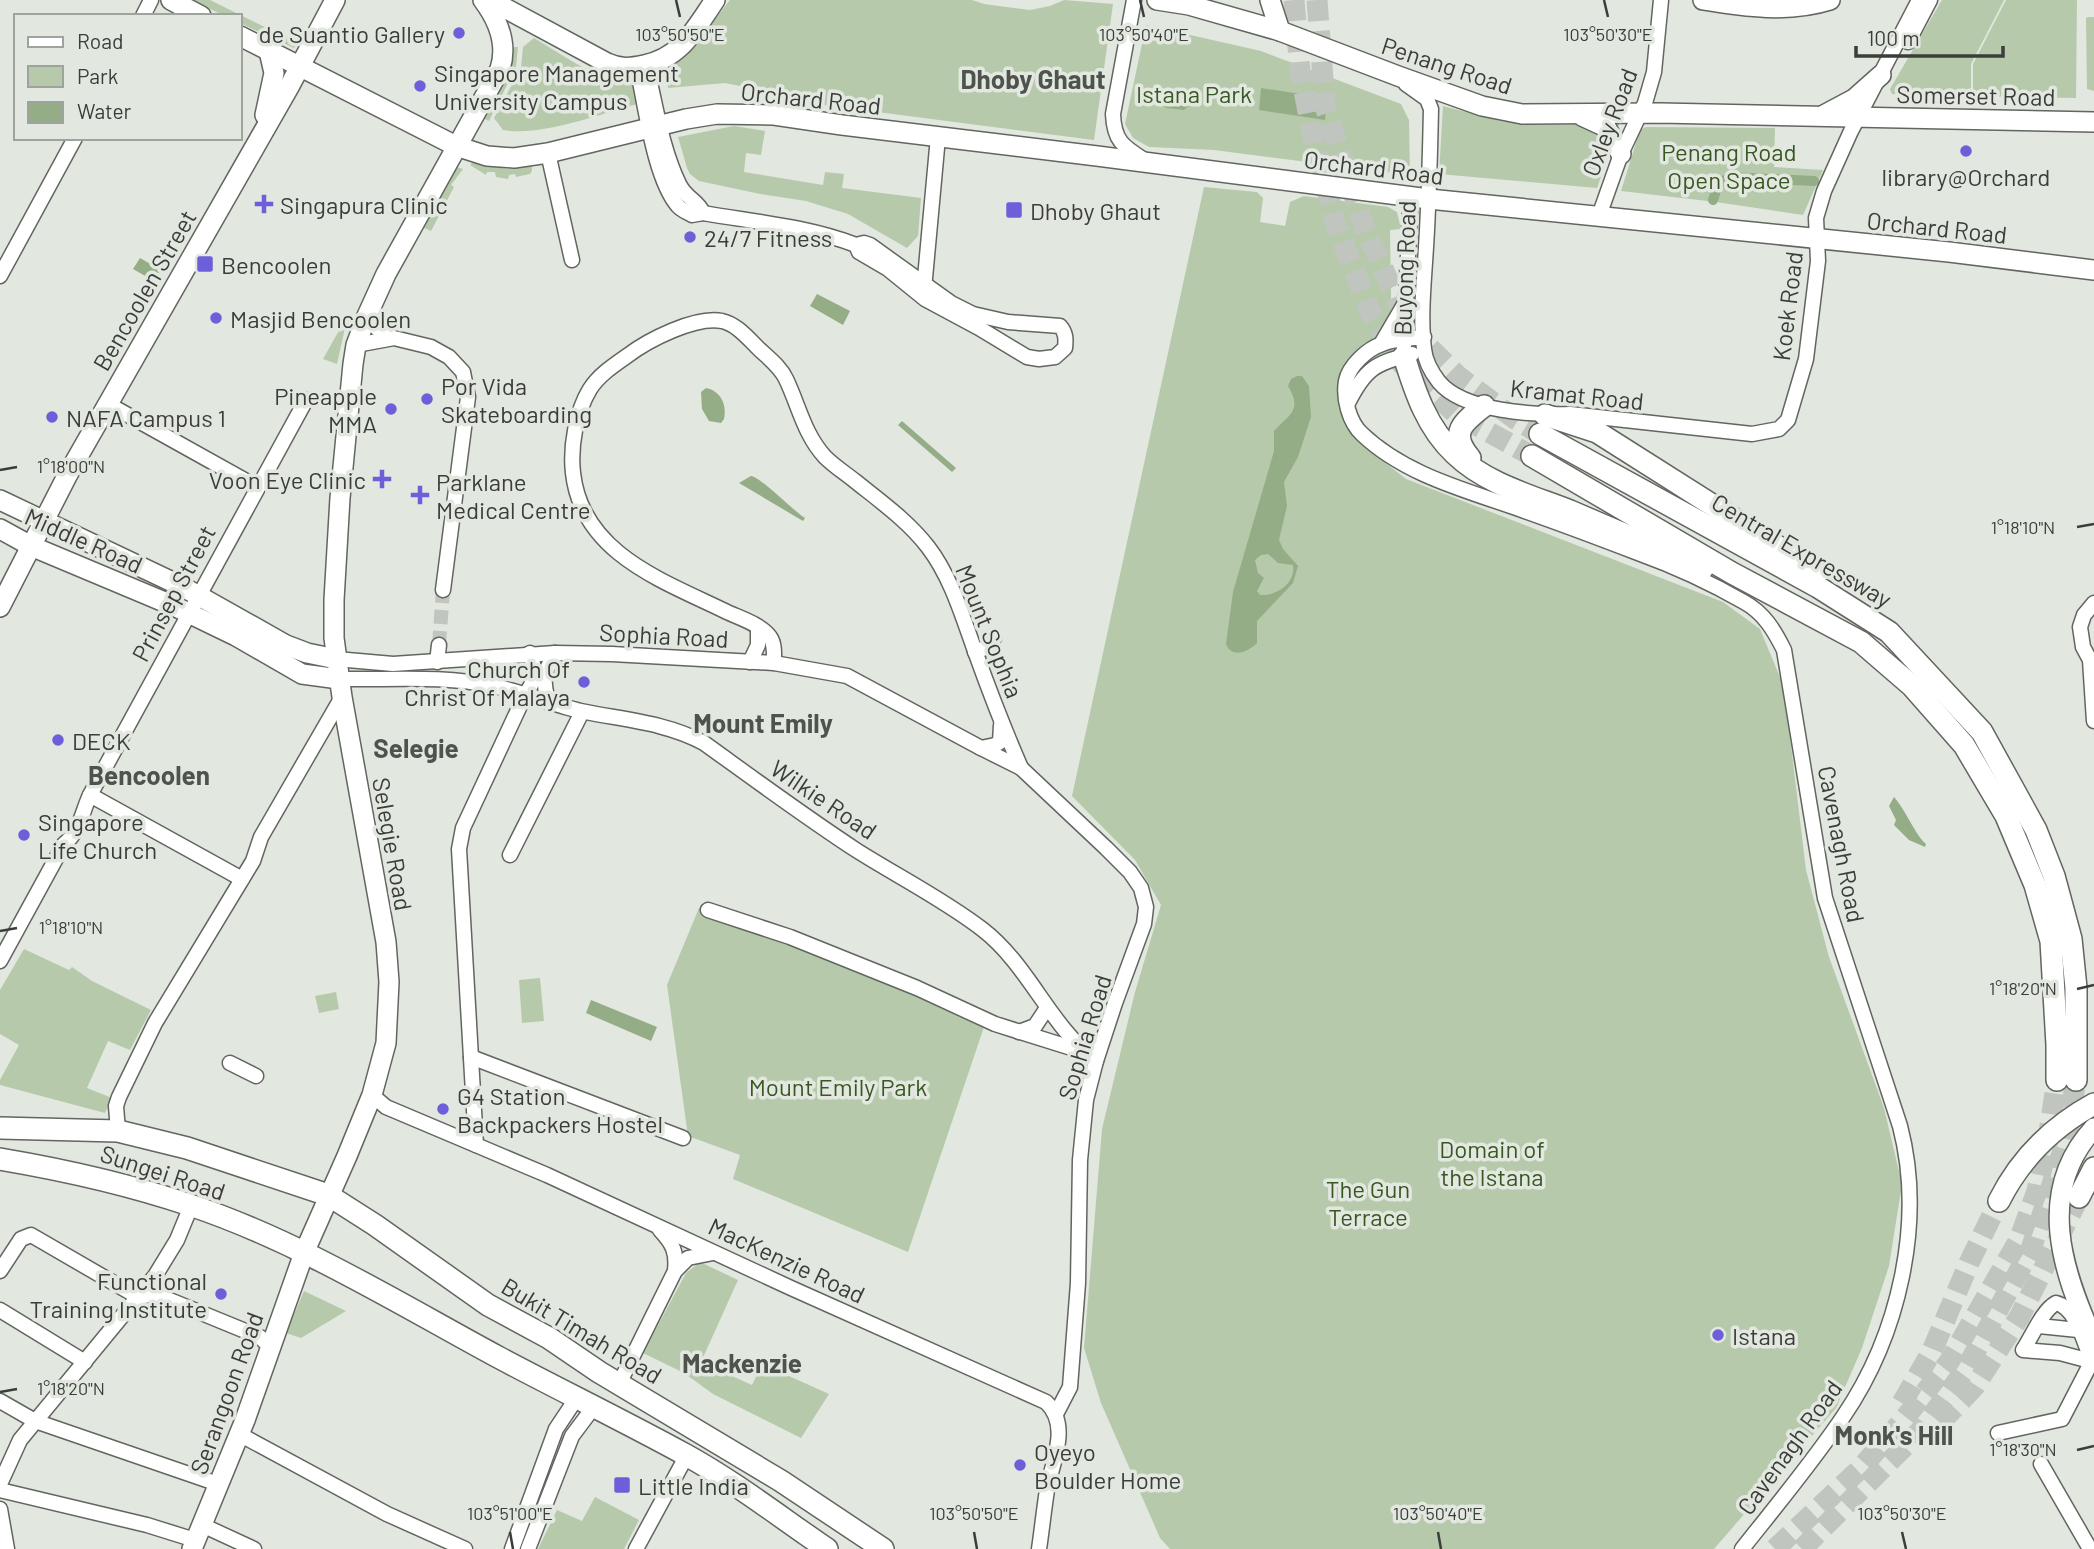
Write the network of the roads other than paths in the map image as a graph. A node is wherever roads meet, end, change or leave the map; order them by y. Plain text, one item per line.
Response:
1 (171, 0) edge
2 (335, 0) edge
3 (483, 0) edge
4 (490, 0) edge
5 (715, 0) edge
6 (1134, 0) edge
7 (1157, 0) edge
8 (1215, 0) edge
9 (1270, 0) edge
10 (1655, 0) edge
11 (1661, 0) edge
12 (1703, 0) edge
13 (1830, 0) edge
14 (1919, 0) edge
15 (1930, 0) edge
16 (1189, 5) junction
17 (197, 14) edge
18 (1280, 30) junction
19 (242, 37) edge
20 (269, 51) junction
21 (642, 66) junction
22 (299, 67) junction
23 (1881, 75) junction
24 (1398, 76) junction
25 (1635, 113) junction
26 (1578, 114) junction
27 (1823, 116) junction
28 (1858, 118) junction
29 (1888, 118) junction
30 (2094, 122) edge
31 (654, 126) junction
32 (263, 131) junction
33 (939, 137) junction
34 (74, 140) edge
35 (456, 146) junction
36 (548, 153) junction
37 (1621, 154) junction
38 (1147, 162) junction
39 (1397, 195) junction
40 (1429, 199) junction
41 (1599, 216) junction
42 (1818, 240) junction
43 (856, 246) junction
44 (927, 249) junction
45 (572, 260) dead end
46 (895, 262) junction
47 (2094, 270) edge
48 (0, 276) edge
49 (925, 291) junction
50 (1406, 301) junction
51 (366, 318) junction
52 (387, 338) junction
53 (1381, 344) junction
54 (356, 345) junction
55 (1414, 346) junction
56 (306, 400) dead end
57 (1348, 403) junction
58 (108, 404) junction
59 (1484, 406) junction
60 (1543, 424) junction
61 (1752, 434) joint
62 (1532, 456) tunnel mouth
63 (1482, 474) junction
64 (257, 487) junction
65 (0, 500) edge
66 (43, 522) junction
67 (0, 529) edge
68 (31, 546) junction
69 (1732, 573) junction
70 (443, 590) tunnel mouth
71 (198, 595) junction
72 (2094, 603) edge
73 (0, 607) edge
74 (189, 613) junction
75 (758, 628) junction
76 (994, 638) dead end
77 (439, 645) tunnel mouth
78 (975, 652) junction
79 (530, 653) junction
80 (555, 653) junction
81 (336, 659) junction
82 (438, 662) junction
83 (750, 662) junction
84 (774, 663) junction
85 (340, 688) junction
86 (525, 695) junction
87 (549, 703) junction
88 (582, 712) junction
89 (1001, 721) junction
90 (2094, 721) edge
91 (976, 745) junction
92 (1021, 768) junction
93 (90, 795) junction
94 (510, 855) dead end
95 (242, 879) junction
96 (708, 910) dead end
97 (0, 961) edge
98 (1047, 1008) junction
99 (1019, 1032) junction
100 (1083, 1051) junction
101 (471, 1057) junction
102 (1096, 1061) junction
103 (230, 1063) dead end
104 (256, 1076) dead end
105 (372, 1095) junction
106 (2094, 1104) edge
107 (0, 1128) edge
108 (2094, 1128) edge
109 (118, 1130) junction
110 (683, 1138) dead end
111 (476, 1145) junction
112 (0, 1159) edge
113 (2094, 1168) edge
114 (328, 1195) junction
115 (2079, 1197) tunnel mouth
116 (1999, 1201) tunnel mouth
117 (191, 1206) junction
118 (658, 1226) junction
119 (303, 1253) junction
120 (715, 1253) junction
121 (0, 1271) edge
122 (675, 1271) junction
123 (143, 1296) junction
124 (0, 1310) edge
125 (2039, 1326) junction
126 (2086, 1336) edge
127 (268, 1343) junction
128 (2093, 1361) edge
129 (85, 1362) junction
130 (619, 1384) junction
131 (0, 1401) edge
132 (585, 1403) junction
133 (1056, 1414) junction
134 (35, 1421) junction
135 (1998, 1433) dead end
136 (239, 1434) junction
137 (687, 1455) junction
138 (2041, 1464) dead end
139 (0, 1484) edge
140 (218, 1484) junction
141 (543, 1486) junction
142 (0, 1490) edge
143 (0, 1509) edge
144 (196, 1538) edge
145 (7, 1549) edge
146 (254, 1549) edge
147 (465, 1549) edge
148 (512, 1549) edge
149 (528, 1549) edge
150 (636, 1549) edge
151 (827, 1549) edge
152 (883, 1549) edge
153 (1040, 1549) edge
154 (1742, 1549) edge
155 (2091, 1549) edge

1 - 17 main road
2 - 22 main road, Bencoolen Street
3 - 35 main road
4 - 21 main road
5 - 21 main road
6 - 38 street
7 - 16 main road, Penang Road
8 - 16 main road
9 - 18 main road
10 - 25 street, Oxley Road
11 - 25 street, Oxley Road
12 - 13 main road
14 - 23 street
15 - 29 street
16 - 18 main road, Penang Road
18 - 24 main road, Penang Road
19 - 20 main road, Orchard Road
20 - 22 main road, Orchard Road
20 - 32 main road
21 - 31 street
22 - 32 main road, Bencoolen Street
22 - 35 main road, Orchard Road
23 - 27 main road
23 - 28 street
24 - 26 main road, Penang Road
24 - 40 street, Buyong Road
25 - 26 main road, Penang Road
25 - 27 main road, Penang Road
25 - 37 street, Oxley Road
26 - 37 main road
27 - 28 main road, Penang Road
28 - 29 main road, Somerset Road
28 - 42 street
29 - 30 main road, Somerset Road
31 - 33 main road, Orchard Road
31 - 36 main road, Orchard Road
31 - 43 street
32 - 58 main road, Bencoolen Street
33 - 38 main road, Orchard Road
33 - 44 street
34 - 48 street
35 - 36 main road, Orchard Road
35 - 51 main road
36 - 45 street
37 - 41 street, Oxley Road
38 - 39 main road, Orchard Road
39 - 40 main road, Orchard Road
39 - 50 street, Buyong Road
40 - 41 main road, Orchard Road
40 - 55 street, Buyong Road
41 - 42 main road, Orchard Road
42 - 47 main road, Orchard Road
42 - 61 street, Koek Road
43 - 46 street
43 - 49 street
44 - 46 street
44 - 49 street
46 - 49 street
49 - 49 street
50 - 53 street
50 - 55 street, Buyong Road
51 - 52 street
51 - 54 main road
52 - 54 street
52 - 70 street
53 - 55 street, Cavenagh Road
53 - 57 street, Cavenagh Road
54 - 81 main road, Selegie Road
55 - 57 street
55 - 59 street, Kramat Road
55 - 63 highway
56 - 64 street, Prinsep Street
57 - 154 street, Cavenagh Road
58 - 64 street
58 - 66 main road, Bencoolen Street
59 - 60 street, Kramat Road
59 - 63 highway
60 - 61 street, Kramat Road
60 - 69 highway, Central Expressway
62 - 69 highway, Central Expressway
63 - 69 highway
64 - 71 street, Prinsep Street
65 - 66 main road, Middle Road
66 - 68 main road, Bencoolen Street
66 - 71 main road, Middle Road
67 - 68 main road, Middle Road
68 - 73 main road, Bencoolen Street
68 - 74 main road, Middle Road
71 - 74 street, Prinsep Street
71 - 81 main road, Middle Road
72 - 90 street
74 - 85 main road, Middle Road
74 - 93 street, Prinsep Street
75 - 78 street, Mount Sophia
75 - 83 street
75 - 84 street
76 - 78 street
77 - 82 street
78 - 89 street, Mount Sophia
79 - 80 street, Sophia Road
79 - 82 street, Sophia Road
79 - 86 street
80 - 83 street, Sophia Road
80 - 87 street
81 - 82 street, Sophia Road
81 - 85 main road, Selegie Road
83 - 84 street, Sophia Road
84 - 91 street, Sophia Road
85 - 86 street, Wilkie Road
85 - 95 street
85 - 105 main road, Selegie Road
86 - 87 street, Wilkie Road
86 - 101 street
87 - 88 street, Wilkie Road
88 - 94 street
88 - 98 street, Wilkie Road
89 - 91 street, Mount Sophia
89 - 92 street, Mount Sophia
91 - 92 street, Sophia Road
92 - 102 street, Sophia Road
93 - 95 street
93 - 97 street, Prinsep Street
95 - 109 street
96 - 99 street
98 - 99 street
98 - 100 street, Wilkie Road
99 - 100 street
100 - 102 street, Wilkie Road
101 - 110 street
101 - 111 street
102 - 133 street, Sophia Road
103 - 104 street
105 - 111 street, MacKenzie Road
105 - 114 main road, Selegie Road
106 - 116 highway
107 - 109 highway, Bukit Timah Road
108 - 126 main road
109 - 114 highway, Bukit Timah Road
111 - 118 street, MacKenzie Road
112 - 117 highway, Sungei Road
113 - 115 highway
114 - 119 main road, Selegie Road
114 - 130 highway, Bukit Timah Road
117 - 119 highway, Sungei Road
117 - 123 street
118 - 120 street, MacKenzie Road
118 - 122 street
119 - 127 main road, Serangoon Road
119 - 132 highway
120 - 122 street
120 - 133 street, MacKenzie Road
121 - 123 street
122 - 130 street
123 - 127 street
123 - 129 street
124 - 129 street
125 - 126 street
125 - 126 street
125 - 128 street
126 - 128 street
127 - 136 main road, Serangoon Road
128 - 135 street
129 - 134 street
130 - 152 highway, Bukit Timah Road
131 - 134 street
132 - 137 highway
132 - 141 street
133 - 153 street
134 - 139 street
134 - 140 street
136 - 140 main road, Serangoon Road
136 - 147 street
137 - 150 street
137 - 151 highway
138 - 155 street
140 - 144 main road, Serangoon Road
141 - 148 street
141 - 149 street
142 - 144 street
143 - 145 street
144 - 146 street

